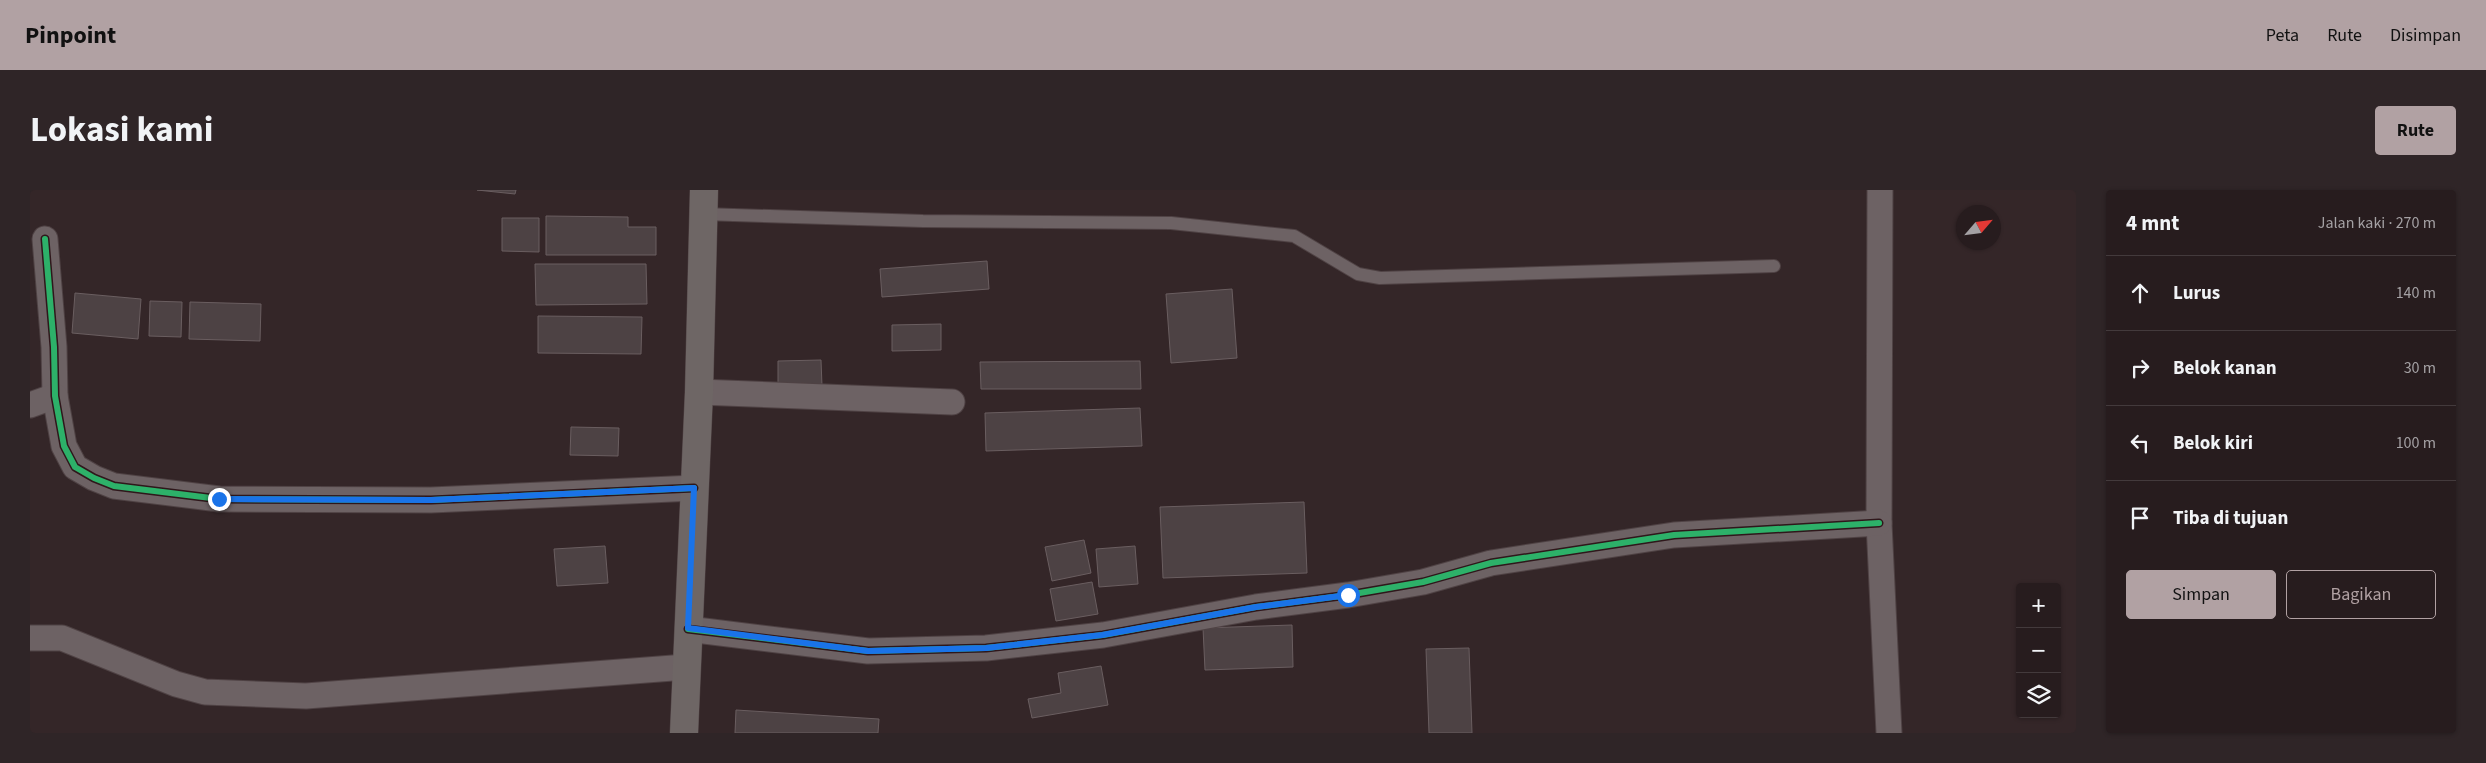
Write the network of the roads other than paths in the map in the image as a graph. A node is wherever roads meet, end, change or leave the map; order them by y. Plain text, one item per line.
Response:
1 (1880, 190) edge
2 (703, 202) edge
3 (45, 239) dead end
4 (1774, 266) dead end
5 (699, 392) junction
6 (55, 396) junction
7 (952, 402) dead end
8 (30, 405) edge
9 (694, 488) junction
10 (1879, 523) junction
11 (688, 628) junction
12 (30, 638) edge
13 (686, 666) junction
14 (684, 733) edge
15 (1889, 733) edge

1 - 10 street
2 - 4 lane
2 - 5 street
3 - 6 street
5 - 7 street
5 - 9 street
6 - 8 street
6 - 9 street
9 - 11 street
10 - 11 street
10 - 15 street
11 - 13 street
12 - 13 street
13 - 14 street

